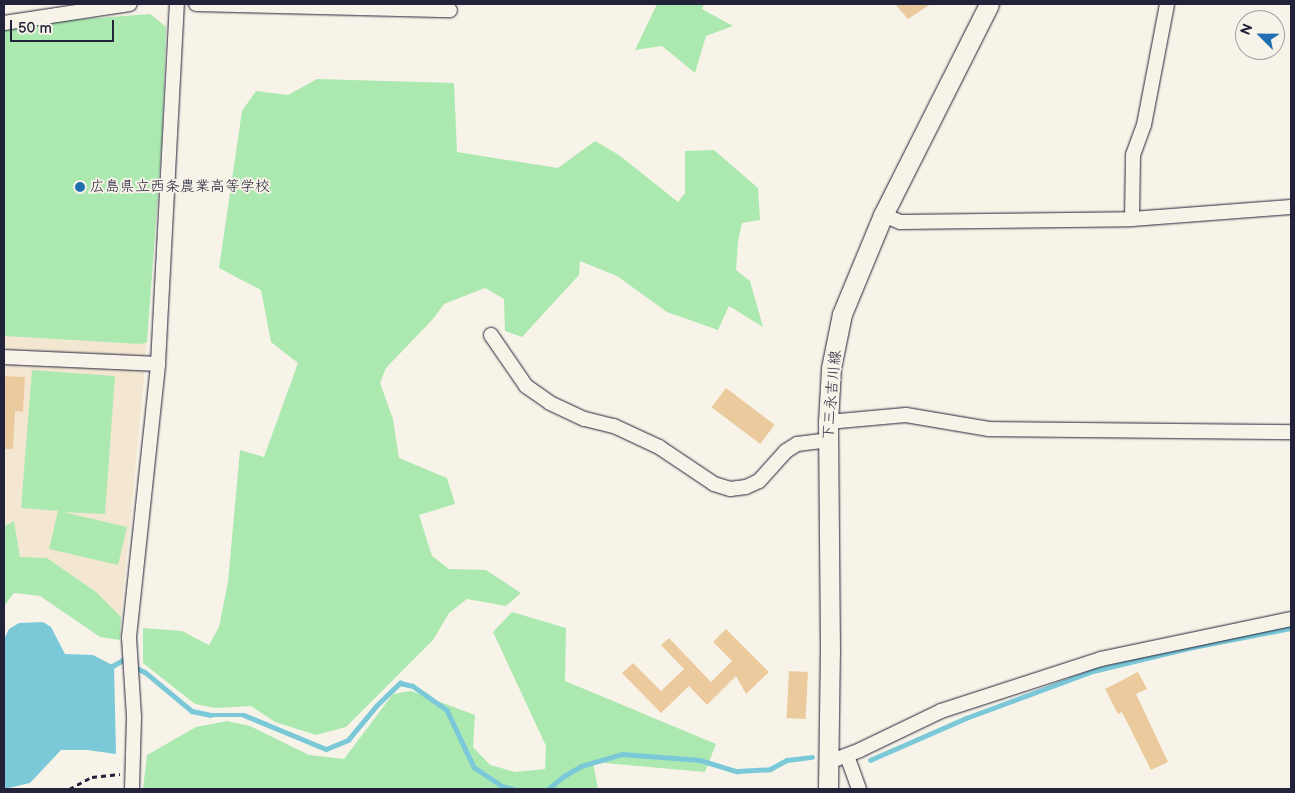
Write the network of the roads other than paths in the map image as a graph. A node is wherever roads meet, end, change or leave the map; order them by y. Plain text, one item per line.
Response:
1 (130, 4) edge
2 (177, 4) edge
3 (196, 4) edge
4 (989, 4) edge
5 (1167, 4) edge
6 (450, 10) dead end
7 (4, 22) edge
8 (1291, 207) edge
9 (882, 215) junction
10 (1132, 220) junction
11 (490, 335) dead end
12 (4, 357) edge
13 (158, 364) junction
14 (828, 431) junction
15 (1291, 432) edge
16 (1291, 619) edge
17 (847, 756) junction
18 (829, 762) junction
19 (132, 789) edge
20 (828, 789) edge
21 (860, 789) edge

1 - 7 street
2 - 13 street
3 - 6 street
4 - 9 main road, 下三永吉川線
5 - 10 street
8 - 10 street
9 - 10 street
9 - 14 main road, 下三永吉川線
11 - 14 street
12 - 13 street
13 - 19 street
14 - 15 street
14 - 18 main road, 下三永吉川線
16 - 17 street
17 - 18 street
17 - 21 street
18 - 20 main road, 下三永吉川線

